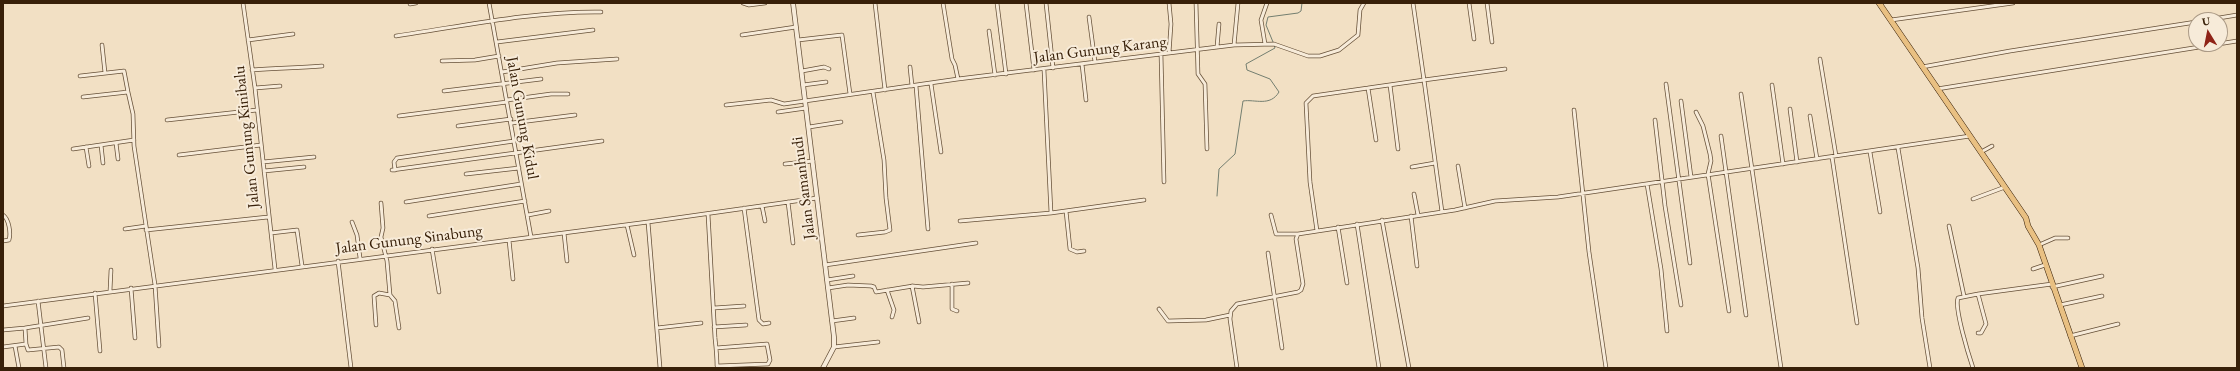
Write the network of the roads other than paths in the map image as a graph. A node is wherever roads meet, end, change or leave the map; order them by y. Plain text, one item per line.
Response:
1 (243, 3) edge
2 (416, 3) edge
3 (489, 3) edge
4 (743, 3) edge
5 (765, 3) edge
6 (793, 3) edge
7 (875, 3) edge
8 (942, 3) edge
9 (997, 3) edge
10 (1026, 3) edge
11 (1046, 3) edge
12 (1169, 3) edge
13 (1196, 3) edge
14 (1238, 3) edge
15 (1267, 3) edge
16 (1364, 3) edge
17 (1413, 3) edge
18 (1469, 3) edge
19 (1486, 3) edge
20 (1879, 3) edge
21 (2013, 3) edge
22 (410, 4) dead end
23 (600, 12) dead end
24 (1089, 17) dead end
25 (1891, 20) junction
26 (493, 21) junction
27 (2188, 23) edge
28 (1219, 24) dead end
29 (796, 27) junction
30 (593, 30) dead end
31 (989, 31) dead end
32 (293, 34) dead end
33 (742, 34) dead end
34 (396, 36) dead end
35 (1474, 39) dead end
36 (248, 40) junction
37 (798, 40) junction
38 (497, 42) junction
39 (1492, 42) dead end
40 (2237, 42) edge
41 (1265, 44) junction
42 (102, 45) dead end
43 (1234, 45) junction
44 (1217, 47) junction
45 (1197, 50) junction
46 (1169, 53) junction
47 (1161, 54) junction
48 (499, 56) junction
49 (1820, 58) dead end
50 (617, 59) dead end
51 (442, 61) dead end
52 (1095, 62) junction
53 (1082, 64) junction
54 (322, 66) dead end
55 (910, 67) dead end
56 (1053, 68) junction
57 (1922, 68) junction
58 (829, 69) dead end
59 (1505, 69) dead end
60 (252, 70) junction
61 (802, 70) junction
62 (1034, 70) junction
63 (1044, 70) junction
64 (502, 72) junction
65 (105, 73) junction
66 (1006, 74) junction
67 (995, 75) junction
68 (80, 76) dead end
69 (541, 79) dead end
70 (958, 79) junction
71 (1424, 80) junction
72 (504, 82) junction
73 (826, 82) dead end
74 (931, 84) junction
75 (1666, 84) dead end
76 (804, 85) junction
77 (1390, 85) junction
78 (1772, 85) dead end
79 (280, 86) dead end
80 (912, 86) junction
81 (916, 86) junction
82 (255, 88) junction
83 (1368, 88) junction
84 (1937, 88) junction
85 (885, 90) junction
86 (444, 91) dead end
87 (128, 92) junction
88 (874, 92) junction
89 (568, 94) dead end
90 (850, 94) junction
91 (1741, 94) dead end
92 (83, 97) dead end
93 (805, 100) junction
94 (1086, 100) dead end
95 (507, 101) junction
96 (1681, 101) dead end
97 (726, 105) dead end
98 (806, 108) junction
99 (1790, 109) dead end
100 (257, 110) junction
101 (1574, 110) dead end
102 (778, 112) dead end
103 (1696, 112) dead end
104 (575, 115) dead end
105 (399, 116) dead end
106 (1810, 116) dead end
107 (511, 119) junction
108 (167, 120) dead end
109 (1655, 120) dead end
110 (841, 122) dead end
111 (512, 123) junction
112 (458, 126) dead end
113 (808, 127) junction
114 (1721, 136) dead end
115 (1970, 136) junction
116 (134, 140) junction
117 (1376, 140) dead end
118 (514, 141) junction
119 (602, 141) dead end
120 (116, 143) junction
121 (101, 145) junction
122 (261, 145) junction
123 (1992, 146) dead end
124 (86, 147) junction
125 (73, 148) dead end
126 (1898, 148) junction
127 (1206, 149) dead end
128 (1398, 149) dead end
129 (941, 152) dead end
130 (1870, 152) junction
131 (1981, 152) junction
132 (179, 154) dead end
133 (516, 154) junction
134 (314, 157) dead end
135 (1834, 157) junction
136 (118, 159) dead end
137 (1817, 159) junction
138 (813, 161) junction
139 (263, 162) junction
140 (1797, 162) junction
141 (102, 163) dead end
142 (1435, 163) junction
143 (785, 164) dead end
144 (1783, 164) junction
145 (89, 166) dead end
146 (1458, 166) dead end
147 (1412, 167) dead end
148 (304, 168) dead end
149 (518, 168) junction
150 (1750, 169) junction
151 (264, 171) junction
152 (1726, 171) junction
153 (466, 174) dead end
154 (1708, 174) junction
155 (1691, 177) junction
156 (1678, 179) junction
157 (1662, 181) junction
158 (1164, 182) dead end
159 (521, 184) junction
160 (1648, 184) junction
161 (2005, 187) junction
162 (1582, 193) junction
163 (1414, 194) dead end
164 (817, 198) junction
165 (1973, 199) dead end
166 (1144, 200) dead end
167 (525, 201) junction
168 (406, 202) dead end
169 (788, 202) junction
170 (382, 203) dead end
171 (762, 206) junction
172 (744, 208) junction
173 (1465, 208) junction
174 (550, 211) dead end
175 (1066, 211) junction
176 (1442, 212) junction
177 (1880, 212) dead end
178 (1051, 213) junction
179 (528, 214) junction
180 (708, 214) junction
181 (1271, 214) dead end
182 (3, 215) edge
183 (1418, 215) junction
184 (429, 216) dead end
185 (1411, 216) junction
186 (268, 217) junction
187 (1382, 220) junction
188 (765, 221) dead end
189 (960, 221) dead end
190 (352, 222) dead end
191 (648, 222) junction
192 (1357, 224) junction
193 (626, 225) junction
194 (1949, 226) dead end
195 (1338, 227) junction
196 (146, 228) junction
197 (125, 229) dead end
198 (928, 229) dead end
199 (1317, 231) junction
200 (271, 233) junction
201 (564, 233) junction
202 (1298, 234) junction
203 (858, 235) dead end
204 (531, 237) junction
205 (2068, 238) dead end
206 (509, 240) junction
207 (3, 241) edge
208 (793, 243) dead end
209 (976, 243) dead end
210 (2039, 245) junction
211 (432, 249) junction
212 (1084, 251) dead end
213 (1268, 254) dead end
214 (386, 255) junction
215 (634, 256) dead end
216 (360, 258) junction
217 (338, 261) junction
218 (567, 261) dead end
219 (1690, 263) dead end
220 (825, 265) junction
221 (2045, 265) junction
222 (302, 266) junction
223 (1417, 266) dead end
224 (275, 269) junction
225 (2034, 269) dead end
226 (111, 270) dead end
227 (853, 276) dead end
228 (2102, 276) dead end
229 (513, 279) dead end
230 (827, 280) junction
231 (1346, 283) dead end
232 (952, 284) junction
233 (968, 284) dead end
234 (155, 285) junction
235 (912, 286) junction
236 (2052, 286) junction
237 (131, 288) junction
238 (828, 288) junction
239 (887, 290) junction
240 (110, 291) junction
241 (439, 292) dead end
242 (95, 293) junction
243 (1978, 294) junction
244 (390, 295) junction
245 (1274, 296) junction
246 (1964, 296) junction
247 (2102, 296) dead end
248 (38, 301) junction
249 (1681, 305) dead end
250 (2060, 305) junction
251 (3, 306) edge
252 (744, 306) dead end
253 (714, 308) junction
254 (1159, 309) dead end
255 (957, 311) dead end
256 (1729, 311) dead end
257 (1230, 315) junction
258 (1746, 315) dead end
259 (892, 317) dead end
260 (88, 318) dead end
261 (854, 318) dead end
262 (832, 321) junction
263 (919, 322) dead end
264 (701, 323) dead end
265 (769, 323) dead end
266 (1857, 323) dead end
267 (2118, 324) dead end
268 (41, 325) junction
269 (376, 325) dead end
270 (746, 325) dead end
271 (714, 327) junction
272 (25, 328) junction
273 (399, 328) dead end
274 (657, 328) junction
275 (3, 330) edge
276 (1667, 331) dead end
277 (1978, 333) dead end
278 (2070, 336) junction
279 (135, 338) dead end
280 (878, 342) dead end
281 (26, 344) junction
282 (15, 346) junction
283 (159, 346) dead end
284 (3, 347) edge
285 (834, 347) junction
286 (44, 348) junction
287 (716, 348) junction
288 (1282, 348) dead end
289 (100, 351) dead end
290 (19, 368) edge
291 (46, 368) edge
292 (64, 368) edge
293 (350, 368) edge
294 (660, 368) edge
295 (823, 368) edge
296 (1237, 368) edge
297 (1379, 368) edge
298 (1409, 368) edge
299 (1606, 368) edge
300 (1781, 368) edge
301 (1930, 368) edge
302 (1973, 368) edge
303 (2082, 368) edge

1 - 36 street, Jalan Gunung Kinibalu
2 - 22 street
3 - 26 street, Jalan Gunung Kidul
4 - 5 street
6 - 29 street, Jalan Samanhudi
7 - 85 street
8 - 70 street
9 - 66 street
10 - 62 street
11 - 56 street
12 - 46 street
13 - 45 street
14 - 43 street
15 - 41 street
16 - 41 street, Jalan Gunung Karang
17 - 71 street
18 - 35 street
19 - 39 street
20 - 25 main road
21 - 25 street
23 - 26 street
24 - 52 street
25 - 57 main road
26 - 34 street
26 - 38 street, Jalan Gunung Kidul
27 - 57 street
28 - 44 street
29 - 33 street
29 - 37 street, Jalan Samanhudi
30 - 38 street
31 - 67 street
32 - 36 street
36 - 60 street, Jalan Gunung Kinibalu
37 - 61 street, Jalan Samanhudi
37 - 90 street
38 - 48 street, Jalan Gunung Kidul
40 - 84 street
41 - 43 street, Jalan Gunung Karang
42 - 65 street
43 - 44 street, Jalan Gunung Karang
44 - 45 street, Jalan Gunung Karang
45 - 46 street, Jalan Gunung Karang
45 - 127 street
46 - 47 street, Jalan Gunung Karang
47 - 52 street, Jalan Gunung Karang
47 - 158 street
48 - 51 street
48 - 64 street, Jalan Gunung Kidul
49 - 135 street
50 - 64 street
52 - 53 street, Jalan Gunung Karang
53 - 56 street, Jalan Gunung Karang
53 - 94 street
54 - 60 street
55 - 80 street
56 - 63 street, Jalan Gunung Karang
57 - 84 main road
58 - 61 street
59 - 71 street
60 - 82 street, Jalan Gunung Kinibalu
61 - 76 street, Jalan Samanhudi
62 - 63 street, Jalan Gunung Karang
62 - 66 street, Jalan Gunung Karang
63 - 178 street
64 - 72 street, Jalan Gunung Kidul
65 - 68 street
65 - 87 street
66 - 67 street, Jalan Gunung Karang
67 - 70 street, Jalan Gunung Karang
69 - 72 street
70 - 74 street, Jalan Gunung Karang
71 - 77 street
71 - 142 street
72 - 86 street
72 - 95 street, Jalan Gunung Kidul
73 - 76 street
74 - 81 street, Jalan Gunung Karang
74 - 129 street
75 - 156 street
76 - 93 street, Jalan Samanhudi
77 - 83 street
77 - 128 street
78 - 144 street
79 - 82 street
80 - 81 street, Jalan Gunung Karang
80 - 85 street, Jalan Gunung Karang
81 - 198 street
82 - 100 street, Jalan Gunung Kinibalu
83 - 117 street
83 - 199 street
84 - 115 main road
85 - 88 street, Jalan Gunung Karang
87 - 92 street
87 - 116 street
88 - 90 street, Jalan Gunung Karang
88 - 203 street
89 - 95 street
90 - 93 street, Jalan Gunung Karang
91 - 150 street
93 - 97 street, Jalan Gunung Karang
93 - 98 street, Jalan Samanhudi
95 - 105 street
95 - 107 street, Jalan Gunung Kidul
96 - 155 street
98 - 102 street
98 - 113 street, Jalan Samanhudi
99 - 140 street
100 - 108 street
100 - 122 street, Jalan Gunung Kinibalu
101 - 162 street
103 - 154 street
104 - 111 street
106 - 137 street
107 - 111 street, Jalan Gunung Kidul
107 - 112 street
109 - 157 street
110 - 113 street
111 - 118 street, Jalan Gunung Kidul
113 - 138 street, Jalan Samanhudi
114 - 152 street
115 - 126 street
115 - 131 main road
116 - 120 street
116 - 196 street
118 - 133 street, Jalan Gunung Kidul
118 - 133 street
119 - 133 street
120 - 121 street
120 - 136 street
121 - 124 street
121 - 141 street
122 - 132 street
122 - 139 street, Jalan Gunung Kinibalu
123 - 131 street
124 - 125 street
124 - 145 street
126 - 130 street
126 - 301 street
130 - 135 street
130 - 177 street
131 - 161 main road
133 - 149 street, Jalan Gunung Kidul
134 - 139 street
135 - 137 street
135 - 266 street
137 - 140 street
138 - 143 street
138 - 164 street, Jalan Samanhudi
139 - 151 street, Jalan Gunung Kinibalu
140 - 144 street
142 - 147 street
142 - 176 street
144 - 150 street
146 - 173 street
148 - 151 street
149 - 153 street
149 - 159 street, Jalan Gunung Kidul
150 - 152 street
150 - 300 street
151 - 186 street, Jalan Gunung Kinibalu
152 - 154 street
152 - 258 street
154 - 155 street
154 - 256 street
155 - 156 street
156 - 157 street
156 - 219 street
157 - 160 street
157 - 249 street
159 - 167 street, Jalan Gunung Kidul
159 - 168 street
160 - 162 street
160 - 276 street
161 - 165 street
161 - 210 main road
162 - 173 street
162 - 299 street
163 - 183 street
164 - 169 street, Jalan Gunung Sinabung
164 - 220 street, Jalan Samanhudi
166 - 175 street
167 - 179 street, Jalan Gunung Kidul
167 - 184 street
169 - 171 street, Jalan Gunung Sinabung
169 - 208 street
170 - 214 street
171 - 172 street, Jalan Gunung Sinabung
171 - 188 street
172 - 180 street, Jalan Gunung Sinabung
172 - 265 street
173 - 176 street
174 - 179 street
175 - 178 street
175 - 212 street
176 - 183 street
178 - 189 street
179 - 204 street, Jalan Gunung Kidul
180 - 191 street, Jalan Gunung Sinabung
180 - 253 street
181 - 202 street
182 - 207 street
183 - 185 street
185 - 187 street
185 - 223 street
186 - 196 street
186 - 200 street, Jalan Gunung Kinibalu
187 - 192 street
187 - 298 street
190 - 216 street
191 - 193 street, Jalan Gunung Sinabung
191 - 274 street
192 - 195 street
192 - 297 street
193 - 201 street, Jalan Gunung Sinabung
193 - 215 street
194 - 246 street
195 - 199 street
195 - 231 street
196 - 197 street
196 - 234 street
199 - 202 street
200 - 222 street
200 - 224 street, Jalan Gunung Kinibalu
201 - 204 street, Jalan Gunung Sinabung
201 - 218 street
202 - 245 street
204 - 206 street, Jalan Gunung Sinabung
205 - 210 street
206 - 211 street, Jalan Gunung Sinabung
206 - 229 street
209 - 220 street
210 - 221 main road
211 - 214 street, Jalan Gunung Sinabung
211 - 241 street
213 - 245 street
214 - 216 street, Jalan Gunung Sinabung
214 - 244 street
216 - 217 street, Jalan Gunung Sinabung
217 - 222 street, Jalan Gunung Sinabung
217 - 293 street
220 - 230 street, Jalan Samanhudi
221 - 225 street
221 - 236 main road
222 - 224 street, Jalan Gunung Sinabung
224 - 234 street, Jalan Gunung Sinabung
226 - 240 street
227 - 230 street
228 - 236 street
230 - 238 street, Jalan Samanhudi
232 - 233 street
232 - 235 street
232 - 255 street
234 - 237 street, Jalan Gunung Sinabung
234 - 283 street
235 - 239 street
235 - 263 street
236 - 243 street
236 - 250 main road
237 - 240 street, Jalan Gunung Sinabung
237 - 279 street
238 - 239 street
238 - 262 street, Jalan Samanhudi
239 - 259 street
240 - 242 street, Jalan Gunung Sinabung
242 - 248 street, Jalan Gunung Sinabung
242 - 289 street
243 - 246 street
243 - 277 street
244 - 269 street
244 - 273 street
245 - 257 street
245 - 288 street
246 - 302 street
247 - 250 street
248 - 251 street, Jalan Gunung Sinabung
248 - 268 street
250 - 278 main road
252 - 253 street
253 - 271 street
254 - 257 street
257 - 296 street
260 - 268 street
261 - 262 street
262 - 285 street, Jalan Samanhudi
264 - 274 street
267 - 278 street
268 - 272 street
268 - 286 street
270 - 271 street
271 - 287 street
272 - 275 street
272 - 281 street
274 - 294 street
278 - 303 main road
280 - 285 street
281 - 282 street
281 - 286 street
282 - 284 street
282 - 290 street
285 - 295 street
286 - 291 street
286 - 292 street
287 - 287 street

